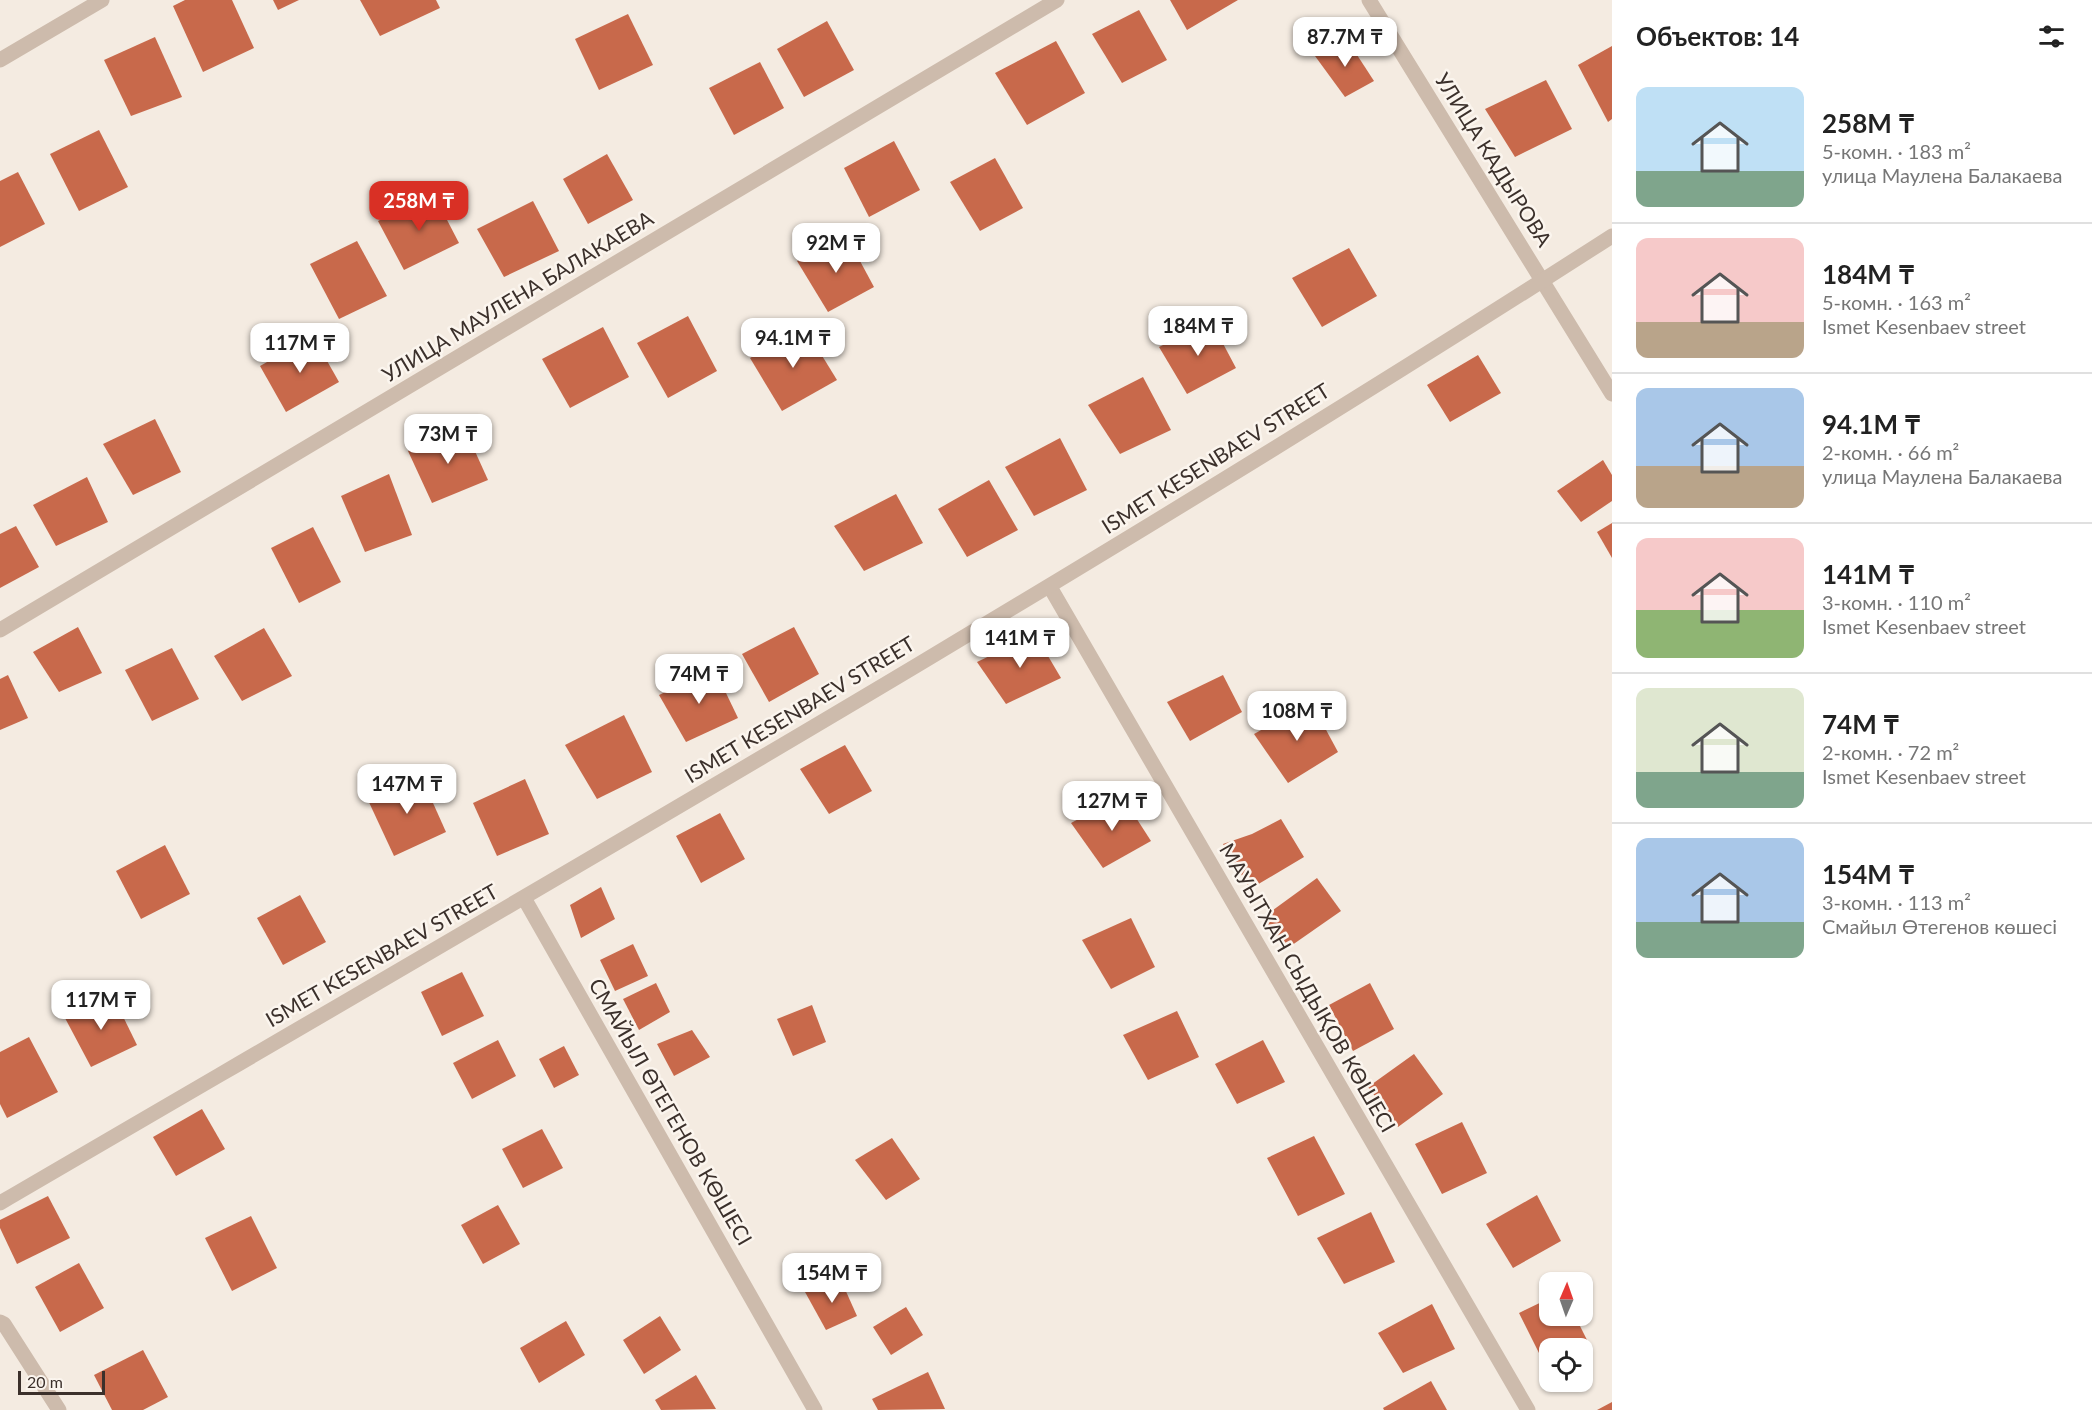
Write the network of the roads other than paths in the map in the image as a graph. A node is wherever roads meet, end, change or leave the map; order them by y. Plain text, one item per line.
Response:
1 (102, 0) edge
2 (1057, 0) edge
3 (1369, 0) edge
4 (0, 60) edge
5 (1612, 236) edge
6 (1543, 280) junction
7 (1612, 394) edge
8 (1050, 587) junction
9 (0, 630) edge
10 (524, 898) junction
11 (0, 1203) edge
12 (0, 1322) edge
13 (59, 1410) edge
14 (815, 1410) edge
15 (1528, 1410) edge

1 - 4 street
2 - 9 street, УЛИЦА МАУЛЕНА БАЛАКАЕВА
3 - 6 street, УЛИЦА КАДЫРОВА
5 - 6 street, ISMET KESENBAEV STREET
6 - 7 street, УЛИЦА КАДЫРОВА
6 - 8 street, ISMET KESENBAEV STREET
8 - 10 street, ISMET KESENBAEV STREET
8 - 15 street, МАУЫТХАН СЫДЫҚОВ КӨШЕСІ
10 - 11 street, ISMET KESENBAEV STREET
10 - 14 street, СМАЙЫЛ ӨТЕГЕНОВ КӨШЕСІ
12 - 13 street

